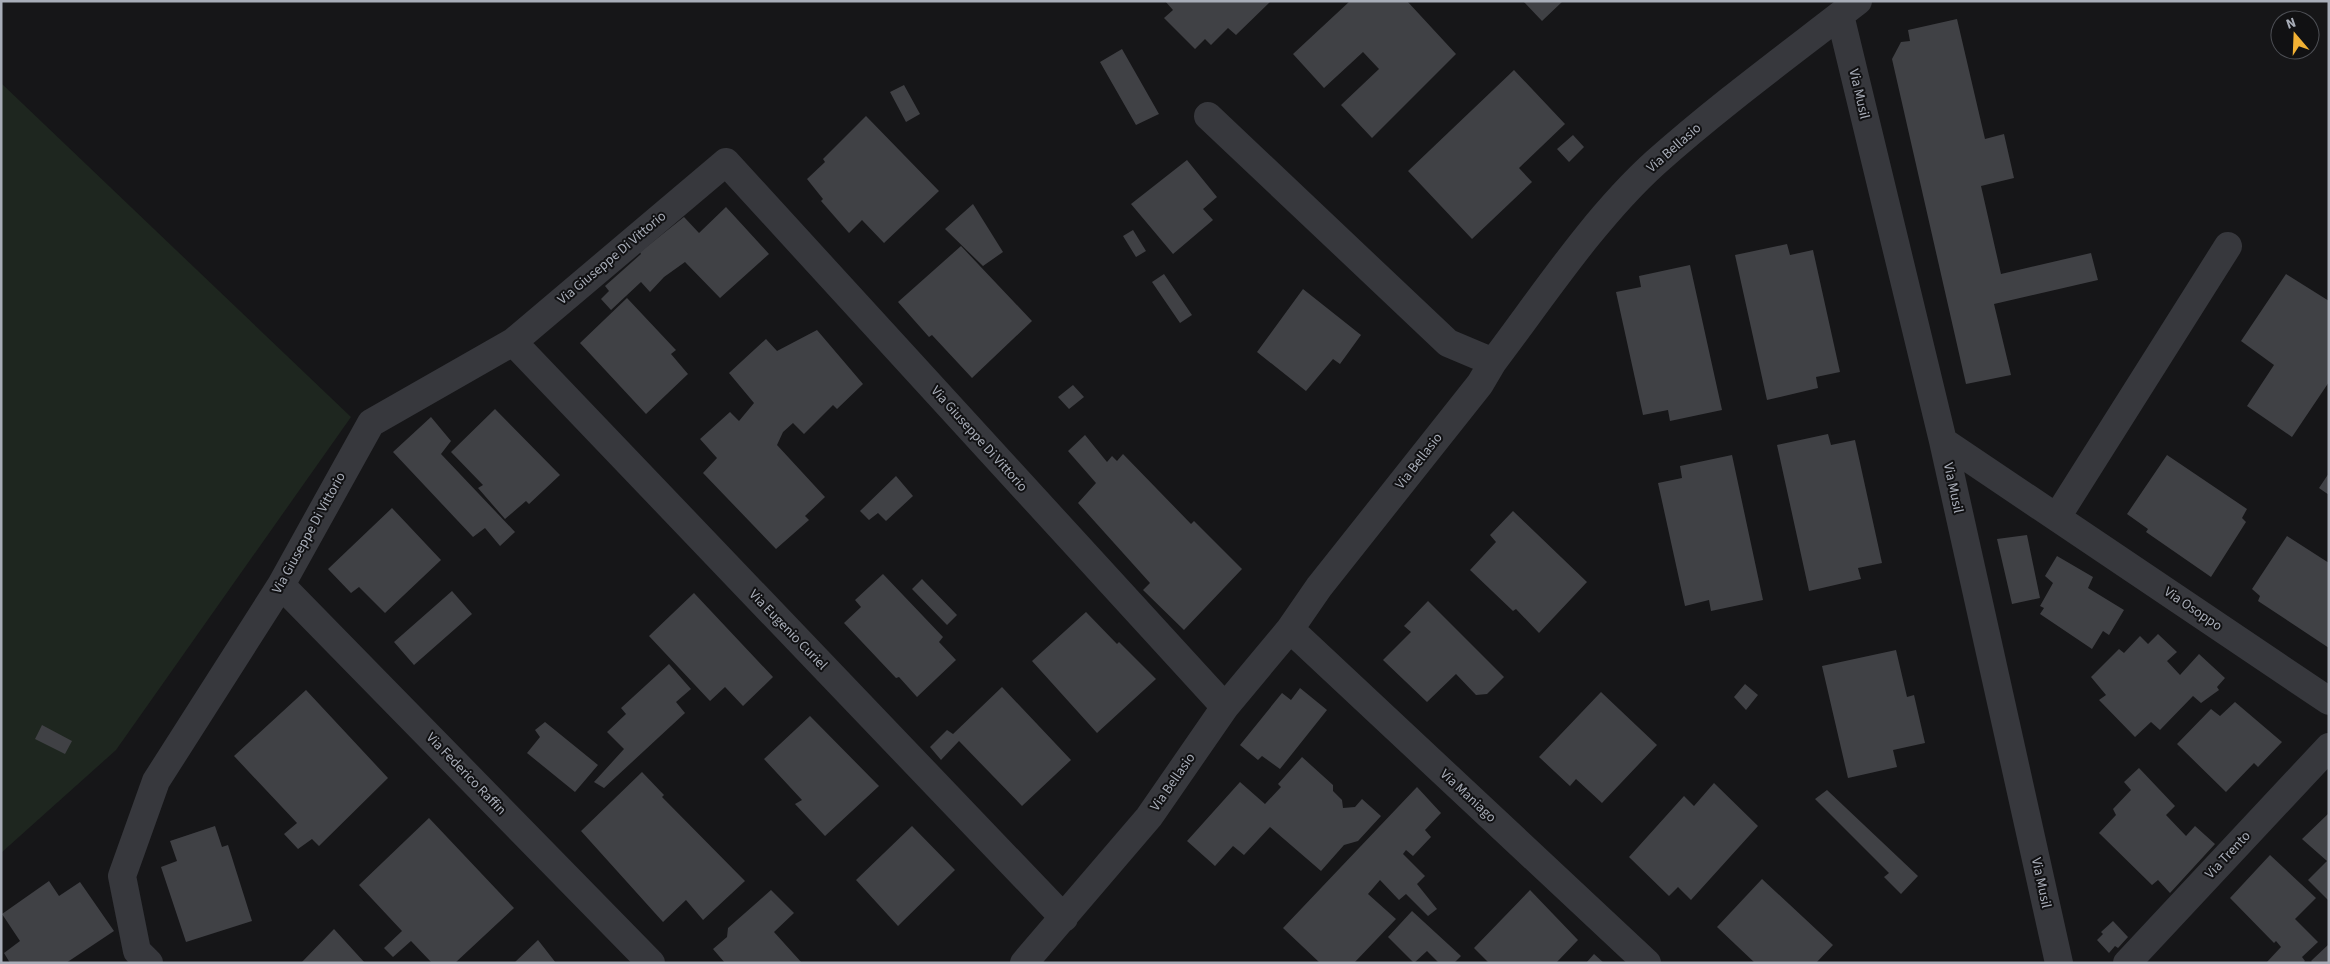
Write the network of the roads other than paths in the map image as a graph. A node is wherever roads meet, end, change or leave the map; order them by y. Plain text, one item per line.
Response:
1 (1849, 8) edge
2 (1208, 116) dead end
3 (2228, 246) dead end
4 (513, 342) junction
5 (1493, 362) junction
6 (1943, 441) junction
7 (2057, 517) junction
8 (281, 586) junction
9 (1290, 629) junction
10 (2329, 701) edge
11 (1225, 707) junction
12 (2329, 747) edge
13 (1064, 918) junction
14 (143, 957) edge
15 (651, 963) edge
16 (1024, 963) edge
17 (1647, 963) edge
18 (2059, 963) edge
19 (2127, 963) edge

1 - 5 street, Via Bellasio
1 - 6 street, Via Musil
2 - 5 street
3 - 7 street
4 - 8 street, Via Giuseppe Di Vittorio
4 - 11 street, Via Giuseppe Di Vittorio
4 - 13 street, Via Eugenio Curiel
5 - 9 street, Via Bellasio
6 - 7 street, Via Osoppo
6 - 18 street, Via Musil
7 - 10 street, Via Osoppo
8 - 14 street, Via Giuseppe Di Vittorio
8 - 15 street, Via Federico Raffin
9 - 11 street, Via Bellasio
9 - 17 street, Via Maniago
11 - 13 street, Via Bellasio
12 - 19 street, Via Trento
13 - 16 street, Via Bellasio

